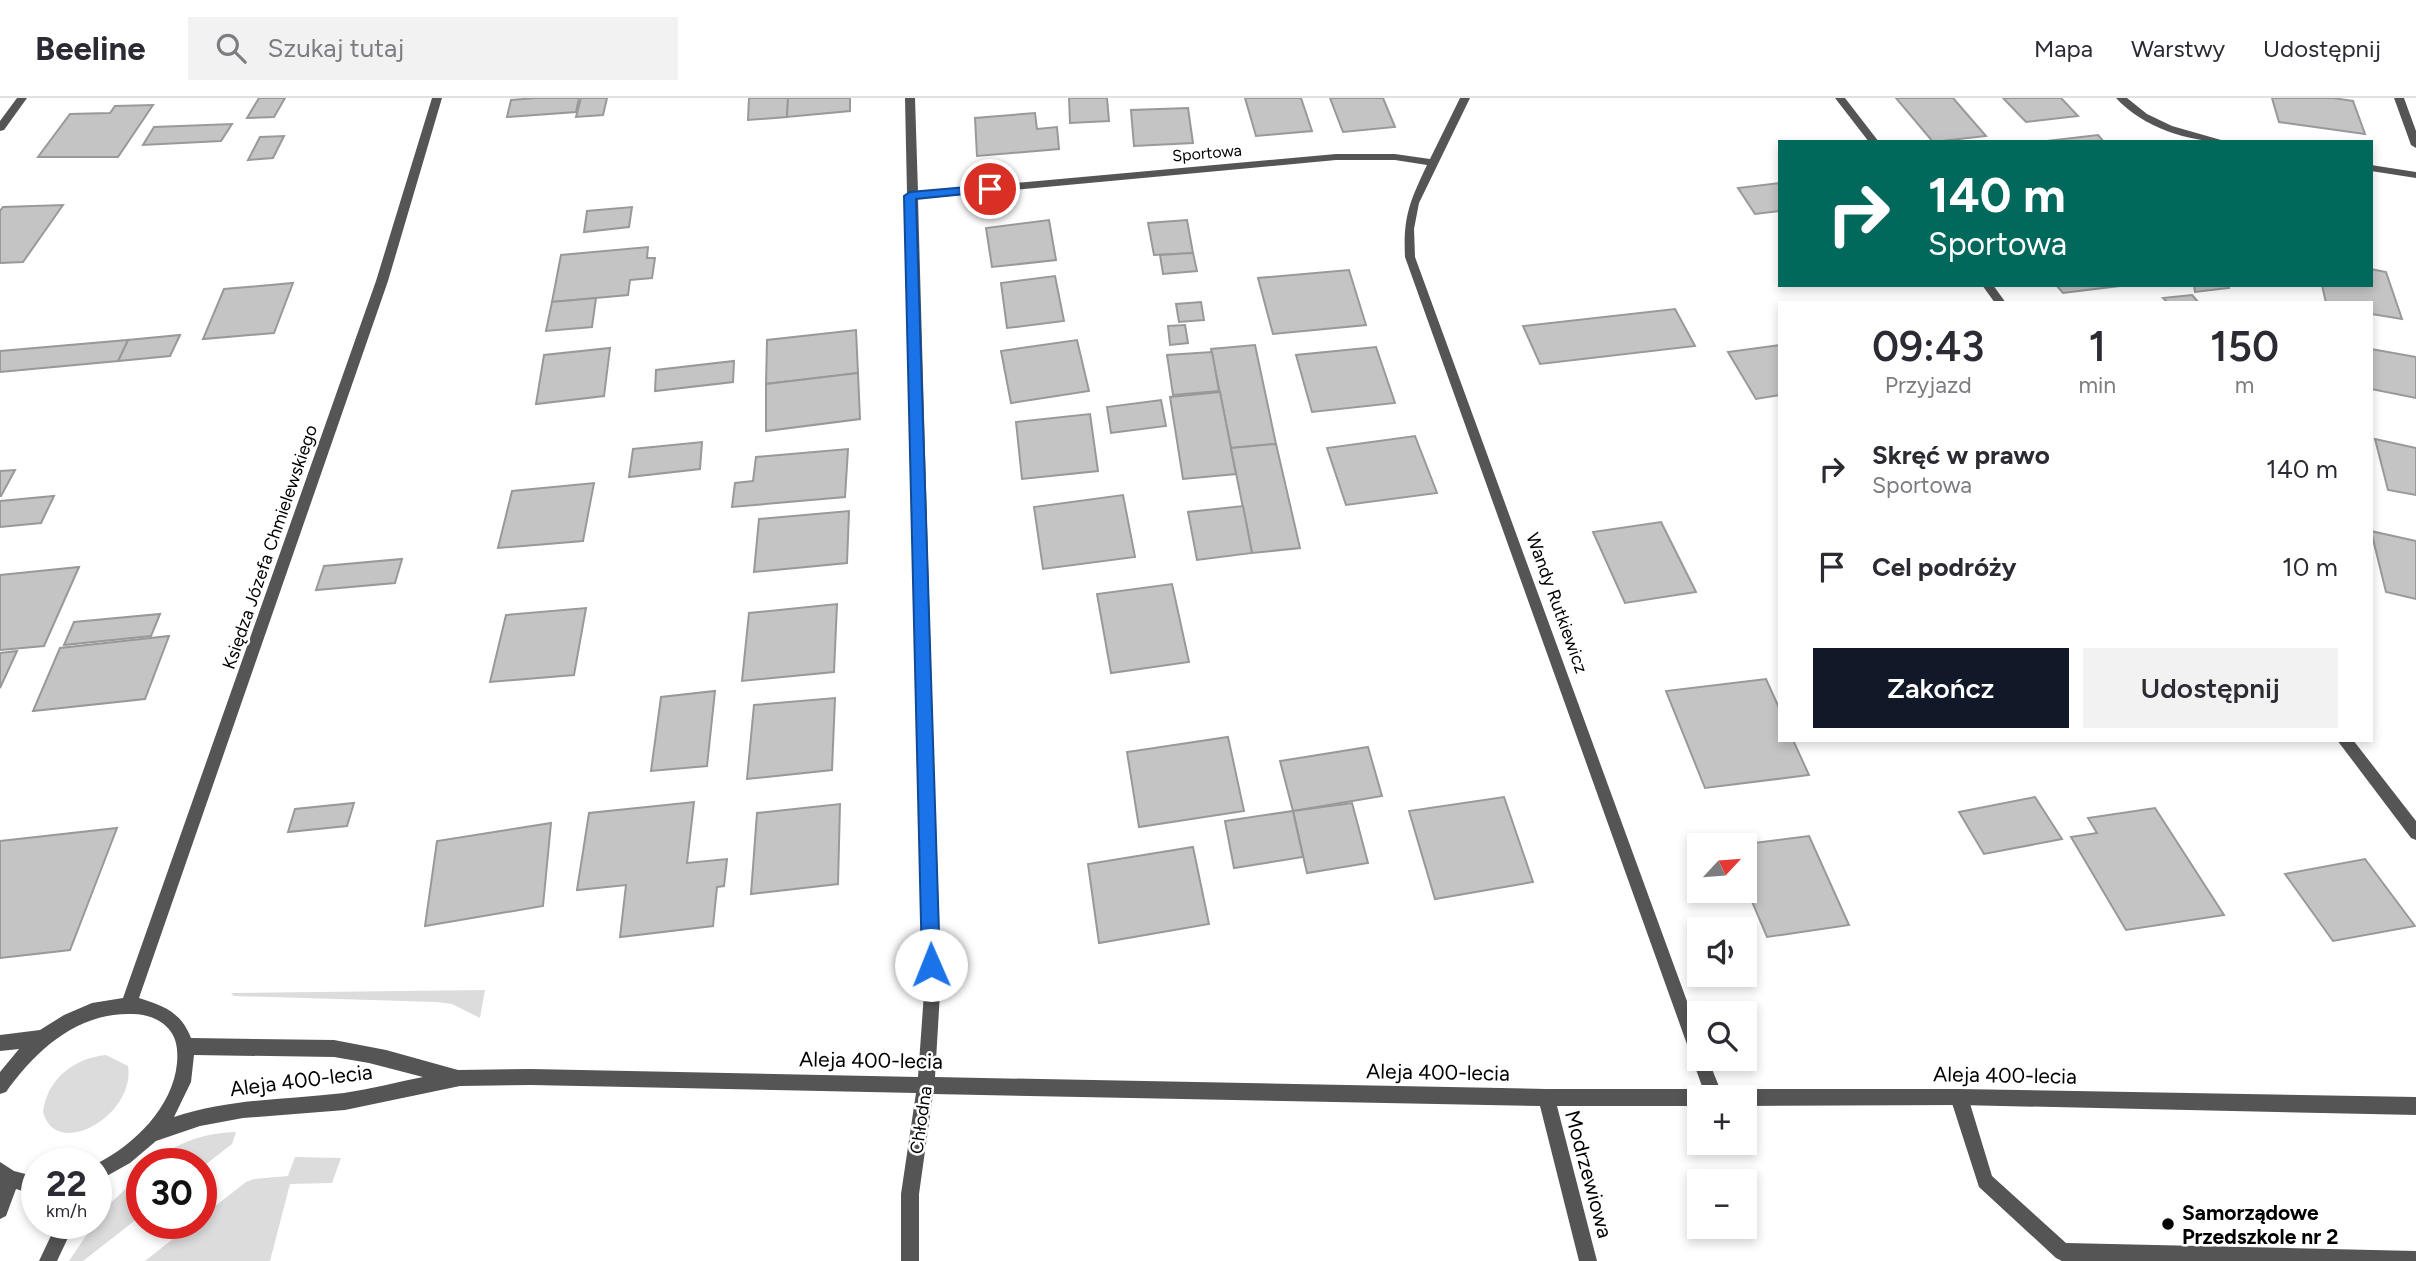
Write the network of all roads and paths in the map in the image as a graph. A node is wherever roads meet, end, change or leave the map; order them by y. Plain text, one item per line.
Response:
1 (22, 98) edge
2 (437, 98) edge
3 (910, 98) edge
4 (1465, 98) edge
5 (1839, 98) edge
6 (2121, 98) edge
7 (2399, 98) edge
8 (0, 128) edge
9 (1872, 140) edge
10 (2212, 140) edge
11 (2416, 145) edge
12 (1434, 163) junction
13 (2373, 167) edge
14 (2416, 175) edge
15 (910, 196) junction
16 (1989, 287) edge
17 (1999, 301) edge
18 (2346, 742) edge
19 (2416, 833) edge
20 (129, 1004) junction
21 (1687, 1021) edge
22 (43, 1038) junction
23 (0, 1043) edge
24 (186, 1046) junction
25 (460, 1078) junction
26 (926, 1084) junction
27 (0, 1086) edge
28 (1687, 1096) edge
29 (1757, 1096) edge
30 (1959, 1097) junction
31 (1546, 1098) junction
32 (2416, 1106) edge
33 (150, 1135) junction
34 (112, 1165) edge
35 (5, 1175) edge
36 (0, 1210) edge
37 (58, 1239) edge
38 (2066, 1256) edge
39 (2416, 1260) edge
40 (48, 1261) edge
41 (910, 1261) edge
42 (1588, 1261) edge

1 - 8 street
2 - 20 street, Księdza Józefa Chmielewskiego
3 - 15 street, Chłodna
4 - 12 street
5 - 9 street
6 - 10 street
7 - 11 street
12 - 15 street, Sportowa
12 - 21 street, Wandy Rutkiewicz
13 - 14 street
15 - 26 street, Chłodna
16 - 17 street
18 - 19 street
20 - 22 street
20 - 24 street
22 - 23 street
22 - 27 street
24 - 25 street, Aleja 400-lecia
24 - 33 street
25 - 26 street, Aleja 400-lecia
25 - 33 street, Aleja 400-lecia
26 - 31 street, Aleja 400-lecia
26 - 41 street, Chłodna
28 - 31 street, Aleja 400-lecia
29 - 30 street, Aleja 400-lecia
30 - 32 street, Aleja 400-lecia
30 - 38 street
31 - 42 street, Modrzewiowa
33 - 34 street
35 - 36 street
37 - 40 street
38 - 39 street

